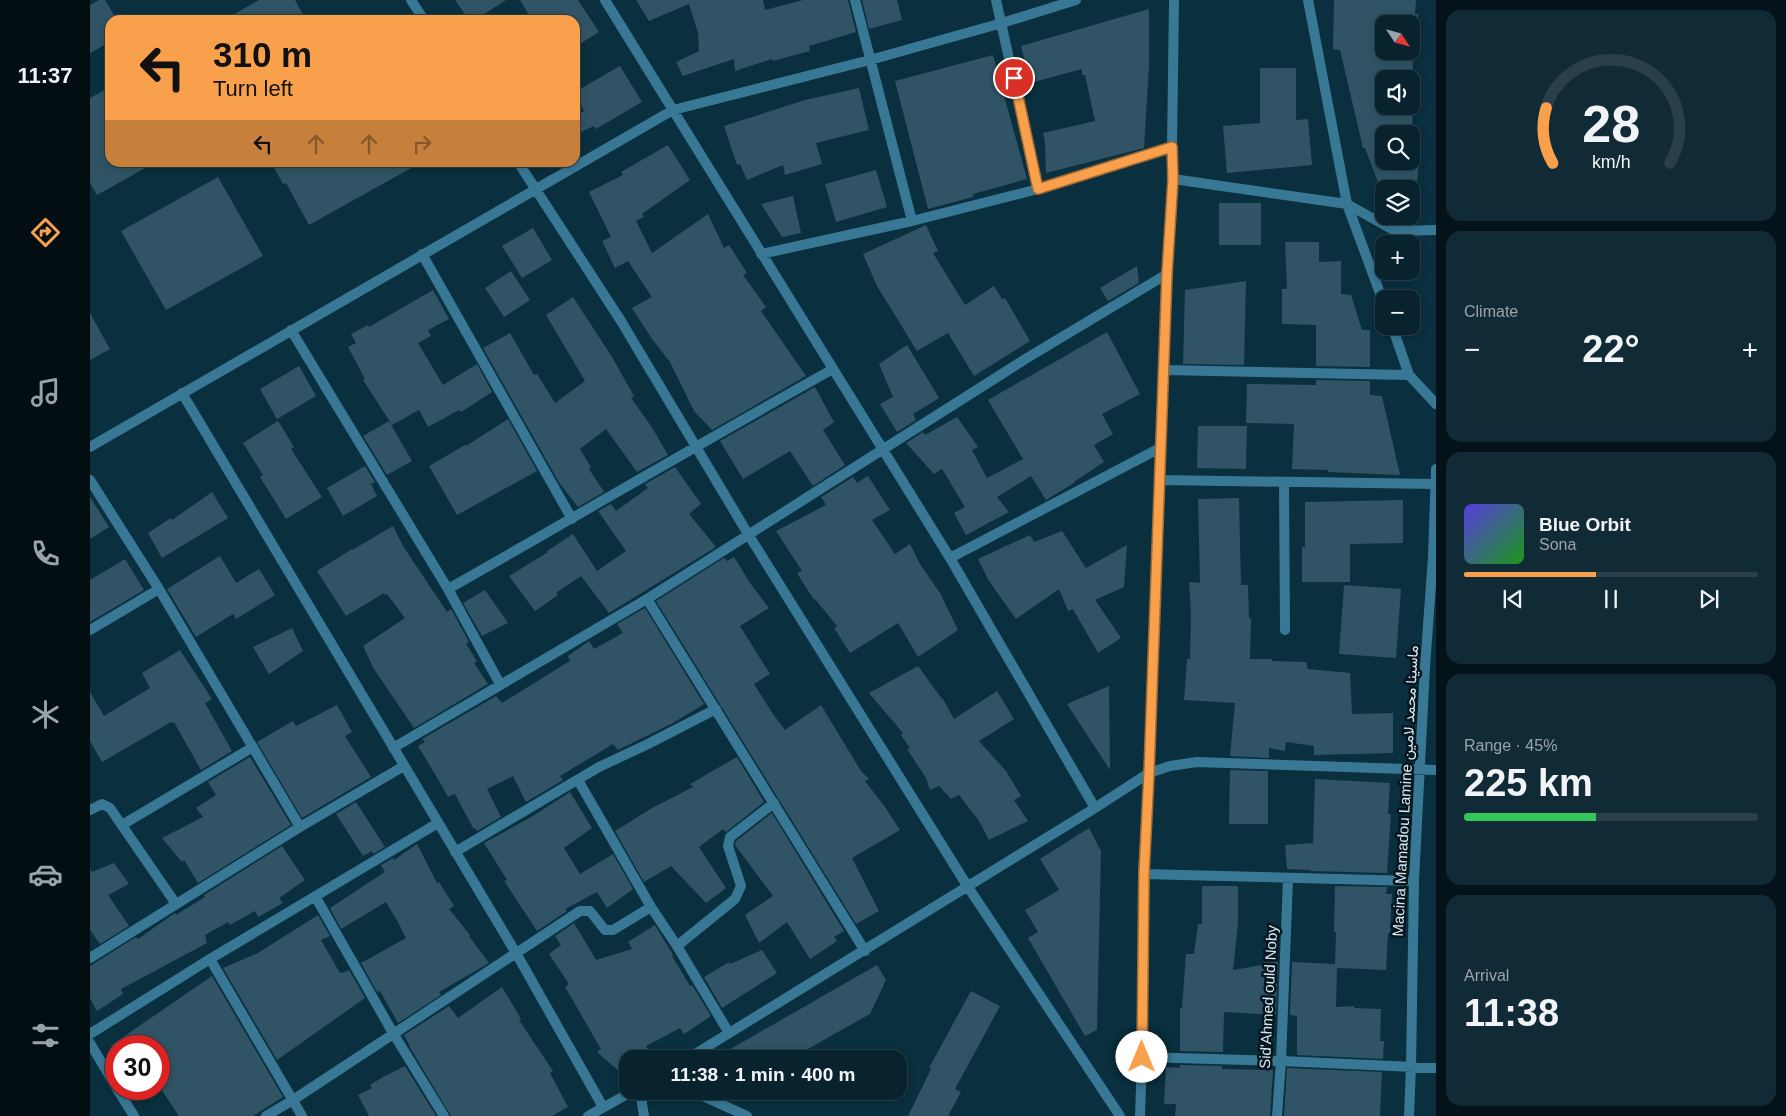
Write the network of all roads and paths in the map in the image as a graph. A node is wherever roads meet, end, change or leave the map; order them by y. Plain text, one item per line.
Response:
1 (413, 0) edge
2 (605, 0) edge
3 (855, 0) edge
4 (996, 0) edge
5 (1076, 0) edge
6 (1174, 0) edge
7 (1308, 0) edge
8 (421, 15) edge
9 (1002, 23) junction
10 (870, 60) junction
11 (672, 110) junction
12 (1172, 147) junction
13 (580, 163) edge
14 (521, 167) edge
15 (573, 167) edge
16 (1173, 179) junction
17 (535, 189) junction
18 (1038, 189) junction
19 (1347, 204) junction
20 (912, 222) junction
21 (1436, 230) edge
22 (422, 254) junction
23 (761, 254) junction
24 (1167, 274) junction
25 (1379, 290) edge
26 (291, 330) junction
27 (1395, 335) edge
28 (833, 369) junction
29 (1164, 370) junction
30 (1409, 375) junction
31 (182, 393) junction
32 (1436, 404) edge
33 (695, 446) junction
34 (90, 447) edge
35 (1160, 448) junction
36 (883, 449) junction
37 (1436, 469) edge
38 (90, 480) edge
39 (1159, 480) junction
40 (1284, 482) junction
41 (1435, 484) edge
42 (572, 519) junction
43 (748, 534) junction
44 (950, 558) junction
45 (1435, 562) edge
46 (159, 589) junction
47 (448, 589) junction
48 (647, 600) junction
49 (90, 630) edge
50 (1285, 630) dead end
51 (500, 684) junction
52 (716, 710) junction
53 (253, 747) junction
54 (394, 748) junction
55 (404, 766) junction
56 (1420, 770) junction
57 (1436, 770) edge
58 (1149, 773) junction
59 (578, 780) junction
60 (774, 803) junction
61 (1095, 808) junction
62 (90, 810) edge
63 (438, 823) junction
64 (122, 825) junction
65 (300, 827) junction
66 (455, 852) junction
67 (1144, 874) junction
68 (1288, 878) junction
69 (1414, 881) junction
70 (968, 887) junction
71 (315, 896) junction
72 (176, 904) junction
73 (651, 907) junction
74 (677, 946) junction
75 (865, 951) junction
76 (516, 953) junction
77 (90, 958) edge
78 (210, 959) junction
79 (393, 1033) junction
80 (90, 1034) edge
81 (729, 1034) junction
82 (90, 1043) edge
83 (702, 1050) edge
84 (1142, 1057) junction
85 (1281, 1060) junction
86 (1411, 1066) junction
87 (105, 1068) edge
88 (1436, 1068) edge
89 (619, 1098) edge
90 (124, 1100) edge
91 (292, 1100) junction
92 (641, 1100) edge
93 (712, 1100) edge
94 (603, 1107) junction
95 (134, 1116) edge
96 (266, 1116) edge
97 (302, 1116) edge
98 (444, 1116) edge
99 (588, 1116) edge
100 (644, 1116) edge
101 (747, 1116) edge
102 (1120, 1116) edge
103 (1140, 1116) edge
104 (1277, 1116) edge
105 (1409, 1116) edge

1 - 8 street
2 - 11 street
3 - 10 street
4 - 9 street
5 - 9 street
6 - 12 street
7 - 19 street
9 - 10 street
9 - 18 street
10 - 11 street
10 - 20 street
11 - 13 street
11 - 23 street
12 - 16 street
12 - 18 street
14 - 17 street
15 - 17 street
16 - 19 street
16 - 24 street
17 - 22 street
17 - 33 street
18 - 20 street
19 - 21 street
19 - 25 street
20 - 23 street
22 - 26 street
22 - 42 street
23 - 28 street
24 - 29 street
24 - 36 street
26 - 31 street
26 - 47 street
27 - 30 street
28 - 33 street
28 - 36 street
29 - 30 street
29 - 35 street
30 - 32 street
31 - 34 street
31 - 54 street
33 - 42 street
33 - 43 street
35 - 39 street
35 - 44 street
36 - 43 street
36 - 44 street
37 - 41 street, Macina Mamadou Lamine ماسينا محمد لامين
38 - 46 street
39 - 40 street
39 - 58 street
40 - 41 street
40 - 50 street
41 - 45 street, Macina Mamadou Lamine ماسينا محمد لامين
42 - 47 street
43 - 48 street
43 - 70 street
44 - 61 street
45 - 56 street, Macina Mamadou Lamine ماسينا محمد لامين
46 - 49 street
46 - 53 street
47 - 51 street
48 - 51 street
48 - 52 street
51 - 54 street
52 - 59 street
52 - 60 street
53 - 64 street
53 - 65 street
54 - 55 street
55 - 63 street
55 - 65 street
56 - 57 street
56 - 58 street
56 - 69 street, Macina Mamadou Lamine ماسينا محمد لامين
58 - 61 street
58 - 67 street
59 - 66 street
59 - 73 street
60 - 74 street
60 - 75 street
61 - 70 street
62 - 64 street
63 - 66 street
63 - 71 street
64 - 72 street
65 - 72 street
66 - 76 street
67 - 68 street
67 - 84 street
68 - 69 street
68 - 85 street, Sid'Ahmed ould Noby
69 - 86 street, Macina Mamadou Lamine ماسينا محمد لامين
70 - 75 street
70 - 102 street
71 - 78 street
71 - 79 street
72 - 77 street
73 - 74 street
73 - 76 street
74 - 81 street
75 - 81 street
76 - 79 street
76 - 94 street
78 - 80 street
78 - 91 street
79 - 91 street
79 - 98 street
81 - 83 street
82 - 87 street
84 - 85 street
84 - 103 street
85 - 86 street
85 - 104 street, Sid'Ahmed ould Noby
86 - 88 street
86 - 105 street, Macina Mamadou Lamine ماسينا محمد لامين
89 - 94 street
90 - 95 street
91 - 96 street
91 - 97 street
92 - 100 street
93 - 101 street
94 - 99 street

